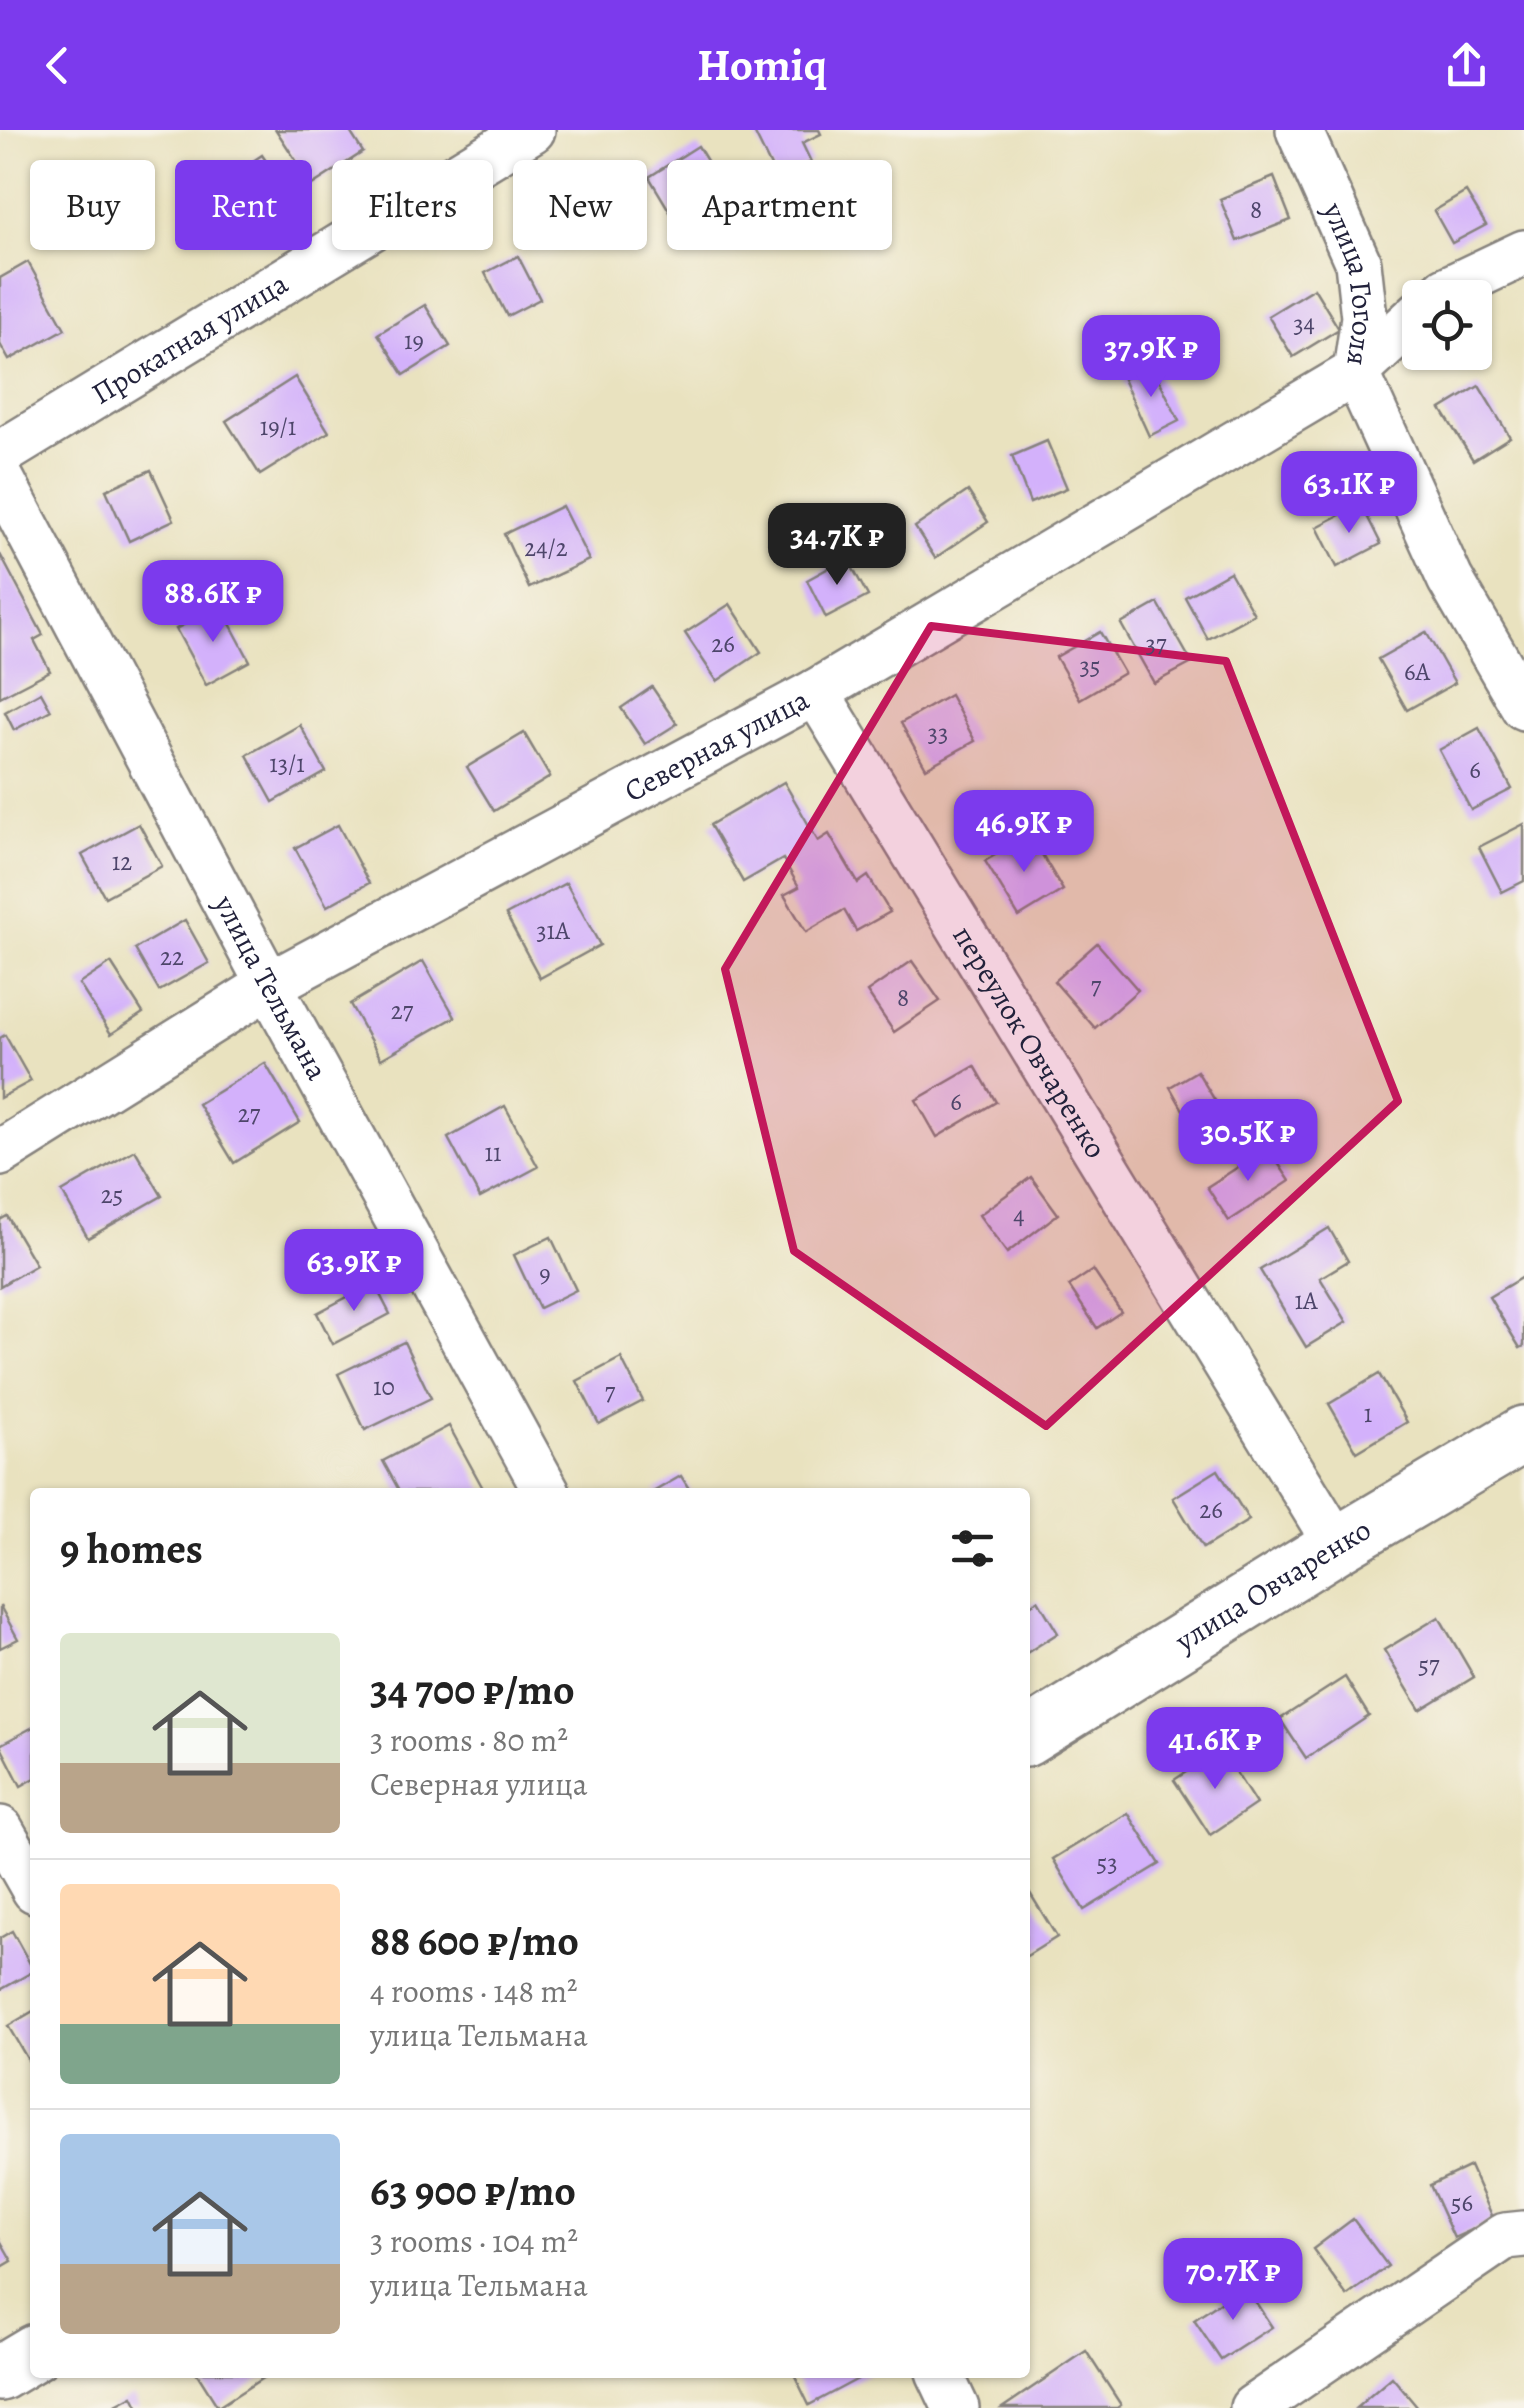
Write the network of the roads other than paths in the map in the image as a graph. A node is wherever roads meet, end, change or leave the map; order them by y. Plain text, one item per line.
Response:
1 (532, 130) edge
2 (1298, 130) edge
3 (1524, 252) edge
4 (1467, 280) edge
5 (1402, 330) edge
6 (1356, 372) junction
7 (0, 454) edge
8 (0, 476) edge
9 (816, 692) junction
10 (1524, 707) edge
11 (269, 985) junction
12 (0, 1153) edge
13 (1524, 1434) edge
14 (545, 1488) edge
15 (1338, 1545) junction
16 (1030, 1736) edge
17 (0, 1829) edge
18 (30, 1881) edge
19 (1524, 2234) edge
20 (30, 2355) edge
21 (0, 2373) edge
22 (942, 2378) edge
23 (956, 2408) edge
24 (1253, 2408) edge

1 - 7 street, Прокатная улица
2 - 6 street, улица Гоголя
3 - 4 street
5 - 6 street, Северная улица
6 - 9 street, Северная улица
6 - 10 street, улица Гоголя
8 - 11 street, улица Тельмана
9 - 11 street, Северная улица
9 - 15 street, переулок Овчаренко
11 - 12 street, Северная улица
11 - 14 street, улица Тельмана
13 - 15 street, улица Овчаренко
15 - 16 street, улица Овчаренко
17 - 18 street
19 - 24 street
20 - 21 street
22 - 23 street

